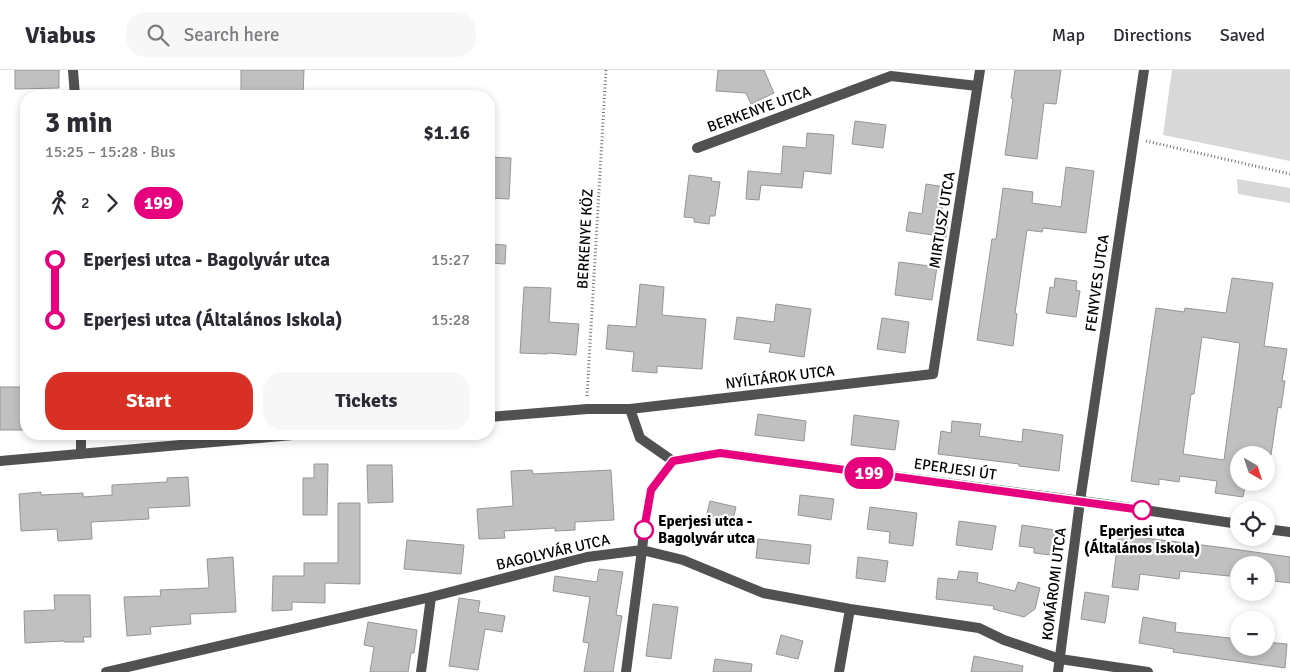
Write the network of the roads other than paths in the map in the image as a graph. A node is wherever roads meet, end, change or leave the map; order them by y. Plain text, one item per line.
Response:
1 (73, 70) edge
2 (980, 70) edge
3 (1144, 70) edge
4 (977, 86) junction
5 (75, 90) edge
6 (697, 148) dead end
7 (934, 374) joint
8 (630, 409) junction
9 (495, 417) edge
10 (81, 440) edge
11 (237, 440) edge
12 (81, 454) junction
13 (0, 461) edge
14 (673, 461) junction
15 (1080, 501) junction
16 (1230, 523) edge
17 (1275, 530) edge
18 (1290, 532) edge
19 (642, 550) junction
20 (431, 597) junction
21 (850, 609) junction
22 (1060, 659) junction
23 (106, 672) edge
24 (421, 672) edge
25 (626, 672) edge
26 (839, 672) edge
27 (1058, 672) edge
28 (1148, 672) edge

1 - 5 street
2 - 4 street, MIRTUSZ UTCA
3 - 15 street, FENYVES UTCA
4 - 6 street, BERKENYE UTCA
4 - 7 street, MIRTUSZ UTCA
7 - 8 street, NYÍLTÁROK UTCA
8 - 9 street, NYÍLTÁROK UTCA
8 - 14 street
10 - 12 street
11 - 12 street
12 - 13 street
14 - 15 street, EPERJESI ÚT
14 - 19 street
15 - 16 street, EPERJESI ÚT
15 - 22 street, KOMÁROMI UTCA
17 - 18 street
19 - 20 street, BAGOLYVÁR UTCA
19 - 21 street, BAGOLYVÁR UTCA
19 - 25 street
20 - 23 street, BAGOLYVÁR UTCA
20 - 24 street
21 - 22 street, BAGOLYVÁR UTCA
21 - 26 street
22 - 27 street, KOMÁROMI UTCA
22 - 28 street, BAGOLYVÁR UTCA

